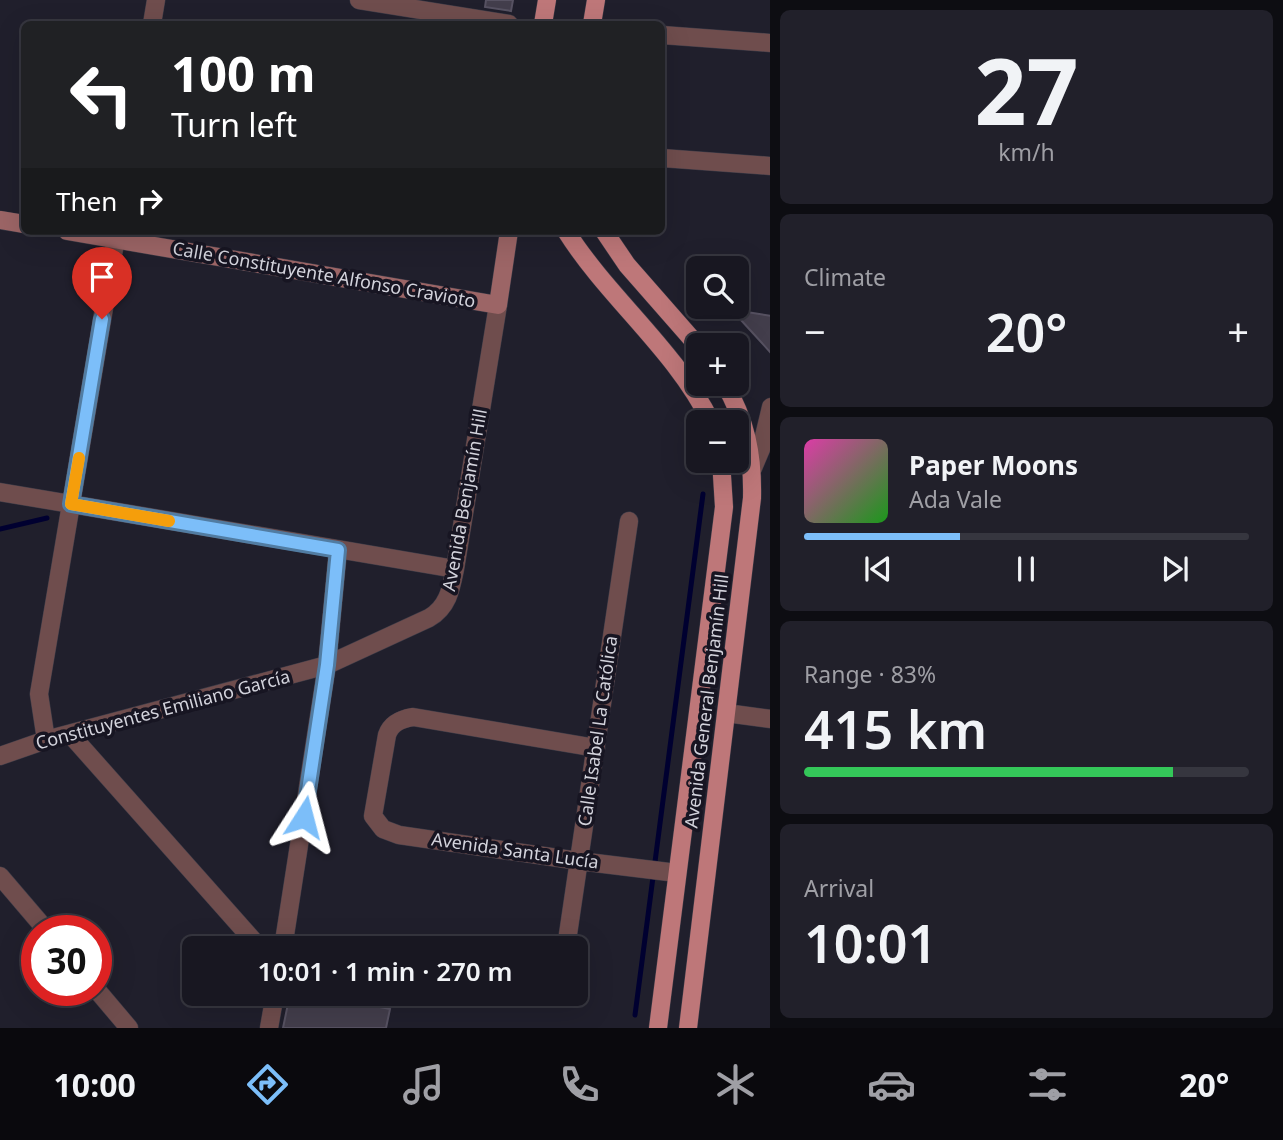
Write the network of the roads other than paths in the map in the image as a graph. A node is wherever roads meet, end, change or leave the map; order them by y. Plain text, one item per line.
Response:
1 (156, 0) edge
2 (359, 0) edge
3 (547, 0) edge
4 (596, 0) edge
5 (152, 21) edge
6 (490, 21) edge
7 (544, 21) edge
8 (592, 21) edge
9 (665, 34) edge
10 (770, 43) edge
11 (665, 158) edge
12 (770, 166) edge
13 (0, 219) edge
14 (21, 223) edge
15 (116, 235) edge
16 (508, 235) edge
17 (569, 235) edge
18 (607, 235) edge
19 (498, 305) junction
20 (687, 333) edge
21 (731, 396) edge
22 (770, 407) edge
23 (703, 410) edge
24 (753, 468) junction
25 (722, 473) edge
26 (0, 492) edge
27 (71, 504) junction
28 (629, 521) dead end
29 (338, 550) junction
30 (454, 569) junction
31 (327, 665) junction
32 (726, 713) junction
33 (770, 719) edge
34 (70, 734) junction
35 (46, 740) junction
36 (596, 748) junction
37 (0, 756) edge
38 (579, 861) junction
39 (671, 872) junction
40 (0, 876) edge
41 (33, 915) edge
42 (249, 936) edge
43 (286, 936) edge
44 (568, 936) edge
45 (110, 1006) edge
46 (273, 1006) edge
47 (129, 1028) edge
48 (268, 1028) edge
49 (658, 1028) edge
50 (688, 1028) edge

1 - 5 street
2 - 6 street
3 - 7 main road
4 - 8 main road
9 - 10 street
11 - 12 street
13 - 14 street
15 - 19 street, Calle Constituyente Alfonso Cravioto
15 - 27 street
16 - 19 street
17 - 23 main road
18 - 20 main road
19 - 30 street, Avenida Benjamín Hill
21 - 24 main road, Avenida General Benjamín Hill
22 - 24 street
24 - 32 main road, Avenida General Benjamín Hill
25 - 39 main road, Avenida General Benjamín Hill
26 - 27 street
27 - 29 street
27 - 35 street
28 - 36 street, Calle Isabel La Católica
29 - 30 street
29 - 31 street
30 - 31 street, Avenida Benjamín Hill
31 - 34 street, Constituyentes Emiliano García
31 - 43 street
32 - 33 street
32 - 50 main road, Avenida General Benjamín Hill
34 - 35 street, Constituyentes Emiliano García
34 - 42 street
35 - 37 street, Constituyentes Emiliano García
36 - 38 street, Calle Isabel La Católica
36 - 38 street, Avenida Santa Lucía
38 - 39 street, Avenida Santa Lucía
38 - 44 street, Calle Isabel La Católica
39 - 49 main road, Avenida General Benjamín Hill
40 - 41 street
45 - 47 street
46 - 48 street

